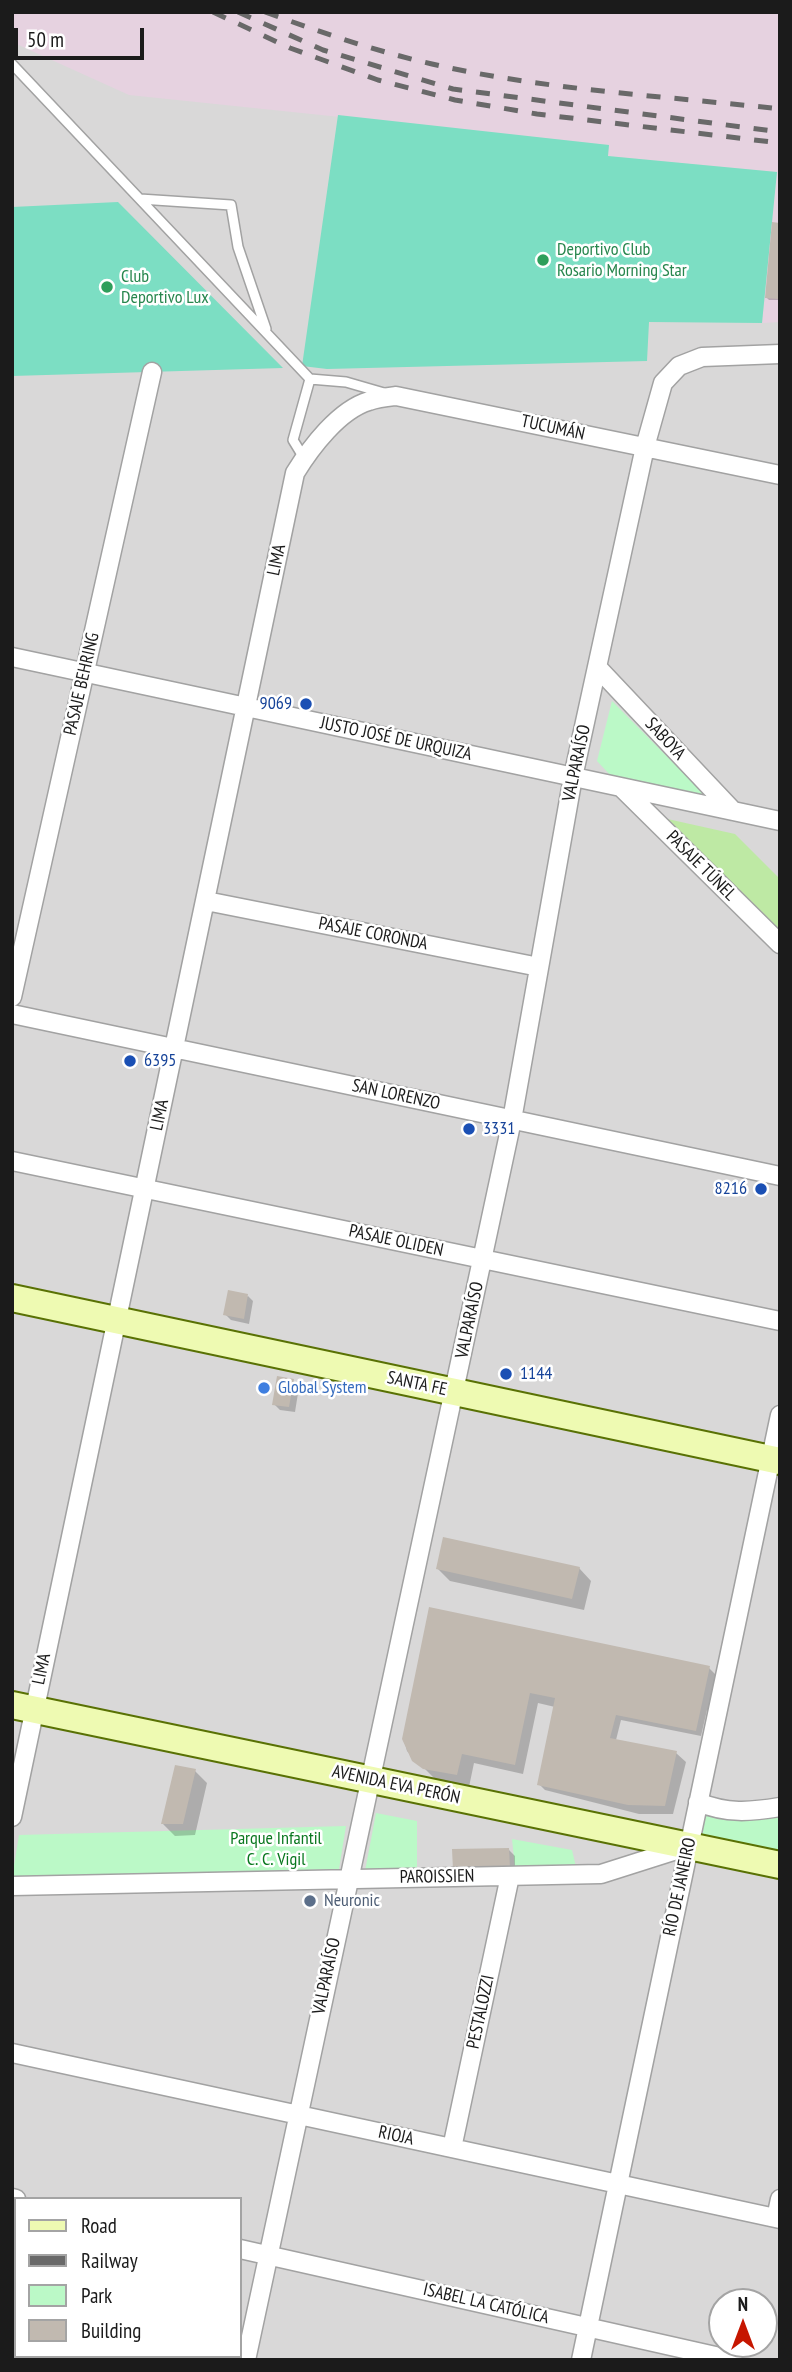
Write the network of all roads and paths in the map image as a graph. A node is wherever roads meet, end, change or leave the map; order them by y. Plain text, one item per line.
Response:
1 (12, 64) edge
2 (140, 199) junction
3 (268, 334) junction
4 (780, 354) edge
5 (152, 372) dead end
6 (310, 379) junction
7 (396, 396) junction
8 (334, 425) joint
9 (645, 447) junction
10 (304, 458) junction
11 (780, 475) edge
12 (12, 657) edge
13 (597, 667) junction
14 (85, 672) junction
15 (247, 707) junction
16 (573, 777) junction
17 (621, 787) junction
18 (733, 811) junction
19 (780, 821) edge
20 (206, 901) junction
21 (780, 944) edge
22 (539, 967) junction
23 (12, 997) edge
24 (12, 1014) edge
25 (174, 1048) junction
26 (512, 1119) junction
27 (12, 1161) edge
28 (780, 1176) edge
29 (145, 1188) junction
30 (482, 1259) junction
31 (12, 1298) edge
32 (117, 1320) junction
33 (780, 1321) edge
34 (454, 1392) junction
35 (780, 1415) edge
36 (775, 1460) edge
37 (23, 1708) edge
38 (369, 1780) junction
39 (698, 1802) junction
40 (780, 1807) edge
41 (12, 1817) edge
42 (689, 1846) junction
43 (780, 1865) edge
44 (510, 1876) junction
45 (347, 1879) junction
46 (12, 1886) edge
47 (12, 2053) edge
48 (298, 2115) junction
49 (452, 2148) junction
50 (618, 2184) junction
51 (780, 2199) edge
52 (778, 2218) edge
53 (242, 2249) edge
54 (268, 2255) junction
55 (587, 2327) junction
56 (246, 2360) edge
57 (581, 2360) edge
58 (733, 2360) edge

1 - 2 lane
2 - 3 lane
2 - 3 lane
3 - 6 lane
4 - 9 street, VALPARAÍSO
5 - 14 street, PASAJE BEHRING
6 - 7 lane
6 - 10 lane
7 - 8 street, TUCUMÁN
7 - 9 street, TUCUMÁN
8 - 10 street, LIMA
9 - 11 street, TUCUMÁN
9 - 13 street, VALPARAÍSO
10 - 15 street, LIMA
12 - 14 street, JUSTO JOSÉ DE URQUIZA
13 - 16 street, VALPARAÍSO
13 - 18 street, SABOYA
14 - 15 street, JUSTO JOSÉ DE URQUIZA
14 - 23 street, PASAJE BEHRING
15 - 16 street, JUSTO JOSÉ DE URQUIZA
15 - 20 street, LIMA
16 - 17 street, JUSTO JOSÉ DE URQUIZA
16 - 22 street, VALPARAÍSO
17 - 18 street, JUSTO JOSÉ DE URQUIZA
17 - 21 street, PASAJE TÚNEL
18 - 19 street, JUSTO JOSÉ DE URQUIZA
20 - 22 street, PASAJE CORONDA
20 - 25 street, LIMA
22 - 26 street, VALPARAÍSO
24 - 25 street, SAN LORENZO
25 - 26 street, SAN LORENZO
25 - 29 street, LIMA
26 - 28 street, SAN LORENZO
26 - 30 street, VALPARAÍSO
27 - 29 street, PASAJE OLIDEN
29 - 30 street, PASAJE OLIDEN
29 - 32 street, LIMA
30 - 33 street, PASAJE OLIDEN
30 - 34 street, VALPARAÍSO
31 - 32 main road, SANTA FE
32 - 34 main road, SANTA FE
32 - 37 street, LIMA
34 - 36 main road, SANTA FE
34 - 38 street, VALPARAÍSO
35 - 36 street, RÍO DE JANEIRO
36 - 39 street, RÍO DE JANEIRO
37 - 38 main road, AVENIDA EVA PERÓN
37 - 41 street, LIMA
38 - 42 main road, AVENIDA EVA PERÓN
38 - 45 street, VALPARAÍSO
39 - 40 street
39 - 42 street, RÍO DE JANEIRO
42 - 43 main road, AVENIDA EVA PERÓN
42 - 44 street, PAROISSIEN
42 - 50 street, RÍO DE JANEIRO
44 - 45 street, PAROISSIEN
44 - 49 street, PESTALOZZI
45 - 46 street, PAROISSIEN
45 - 48 street, VALPARAÍSO
47 - 48 street, RIOJA
48 - 49 street, RIOJA
48 - 54 street, VALPARAÍSO
49 - 50 street, RIOJA
50 - 52 street, RIOJA
50 - 55 street, RÍO DE JANEIRO
51 - 52 street
53 - 54 street, ISABEL LA CATÓLICA
54 - 55 street, ISABEL LA CATÓLICA
54 - 56 street, VALPARAÍSO
55 - 57 street, RÍO DE JANEIRO
55 - 58 street, ISABEL LA CATÓLICA

